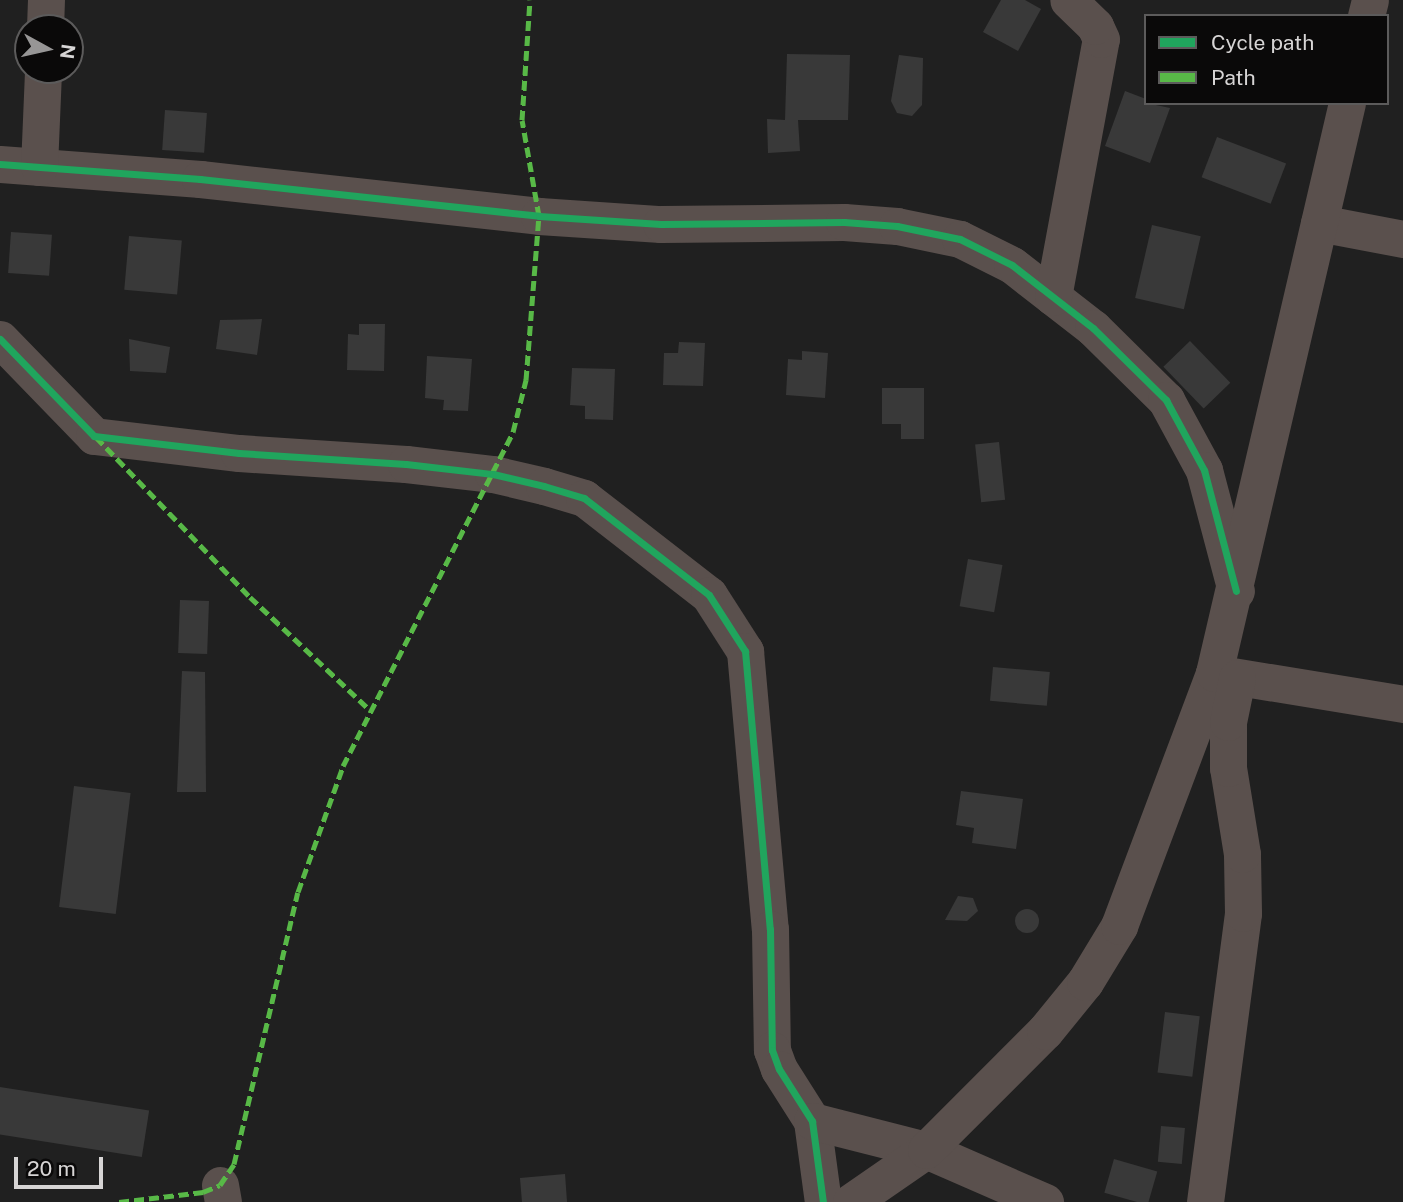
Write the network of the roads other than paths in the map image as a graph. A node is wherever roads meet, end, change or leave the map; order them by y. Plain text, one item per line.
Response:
1 (1068, 0) edge
2 (42, 84) edge
3 (1347, 105) edge
4 (0, 164) edge
5 (39, 167) junction
6 (1320, 223) junction
7 (1403, 239) edge
8 (1053, 297) junction
9 (0, 339) edge
10 (1236, 592) junction
11 (1225, 676) junction
12 (1403, 704) edge
13 (812, 1121) junction
14 (926, 1150) junction
15 (823, 1202) edge
16 (851, 1202) edge
17 (1045, 1202) edge
18 (1205, 1202) edge

1 - 8 street
2 - 5 street
3 - 6 street
4 - 5 street
5 - 8 street
6 - 7 street
6 - 10 street
8 - 10 street
9 - 13 street
10 - 11 street
11 - 12 street
11 - 14 street
11 - 18 street
13 - 14 street
13 - 15 street
14 - 16 street
14 - 17 street

